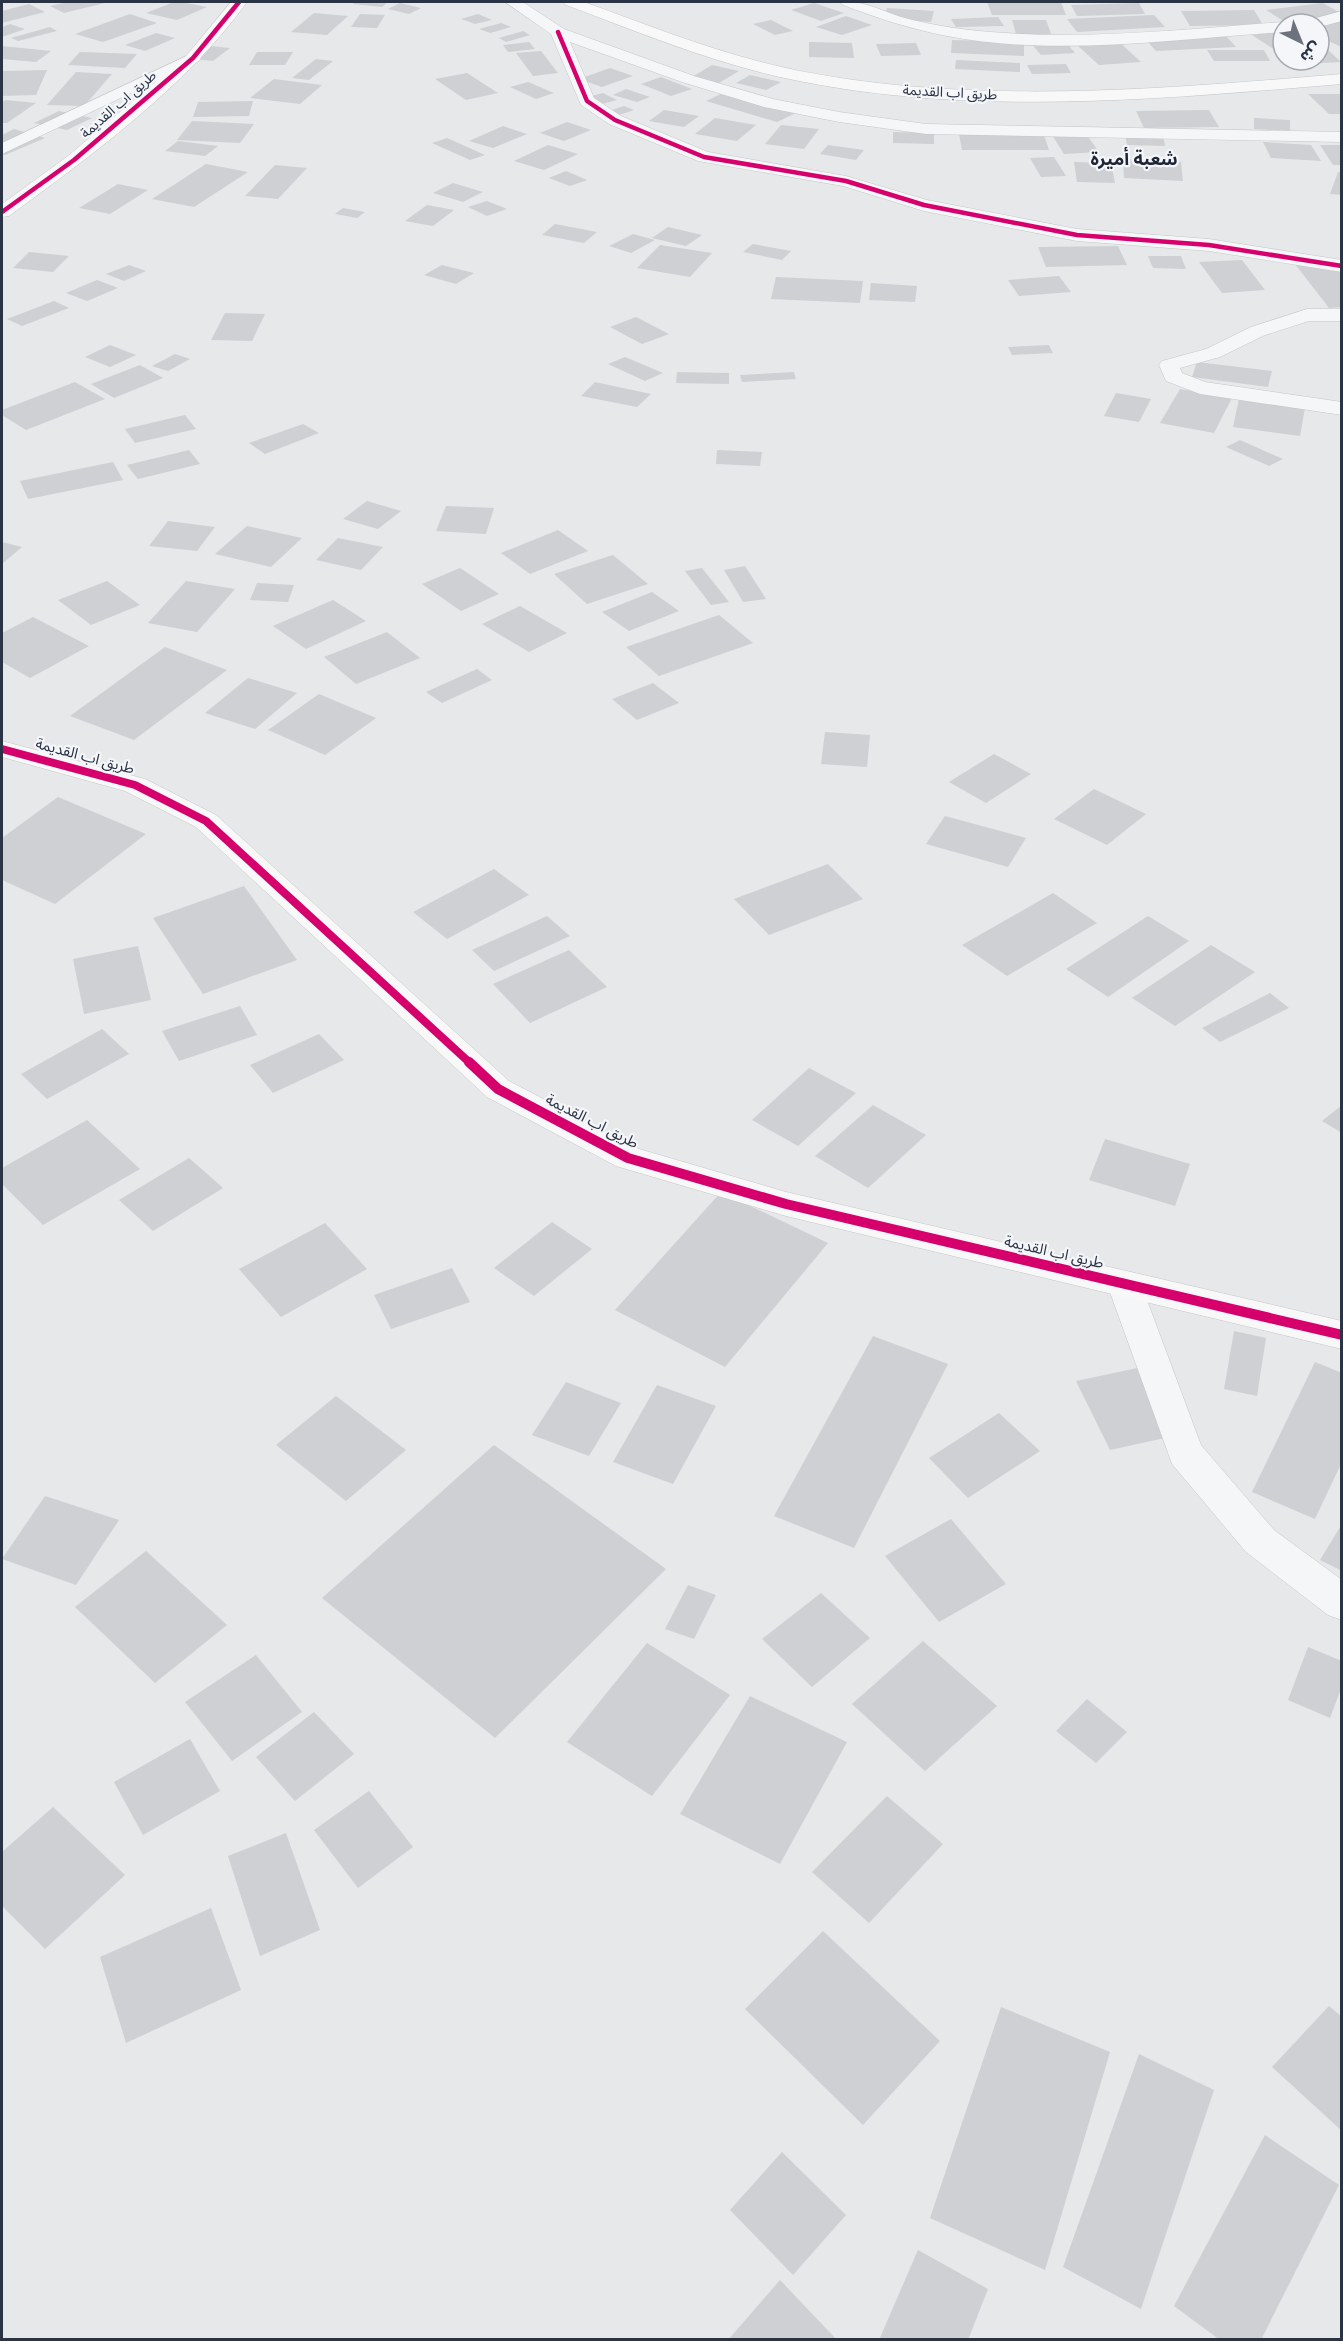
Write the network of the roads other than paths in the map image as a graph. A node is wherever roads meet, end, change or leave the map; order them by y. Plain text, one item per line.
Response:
1 (239, 2) edge
2 (513, 2) edge
3 (571, 2) edge
4 (848, 2) edge
5 (1271, 28) edge
6 (558, 32) junction
7 (193, 57) junction
8 (1341, 79) edge
9 (1341, 137) edge
10 (2, 149) edge
11 (2, 212) edge
12 (1341, 266) edge
13 (1341, 315) edge
14 (1341, 409) edge
15 (2, 749) edge
16 (1124, 1284) junction
17 (1341, 1335) edge
18 (1341, 1604) edge

1 - 7 street, طريق اب القديمة
2 - 6 street
3 - 8 street, طريق اب القديمة
4 - 5 street
6 - 9 street
6 - 12 street
7 - 10 street
7 - 11 street, طريق اب القديمة
13 - 14 street
15 - 16 street, طريق اب القديمة
16 - 17 street, طريق اب القديمة
16 - 18 street

